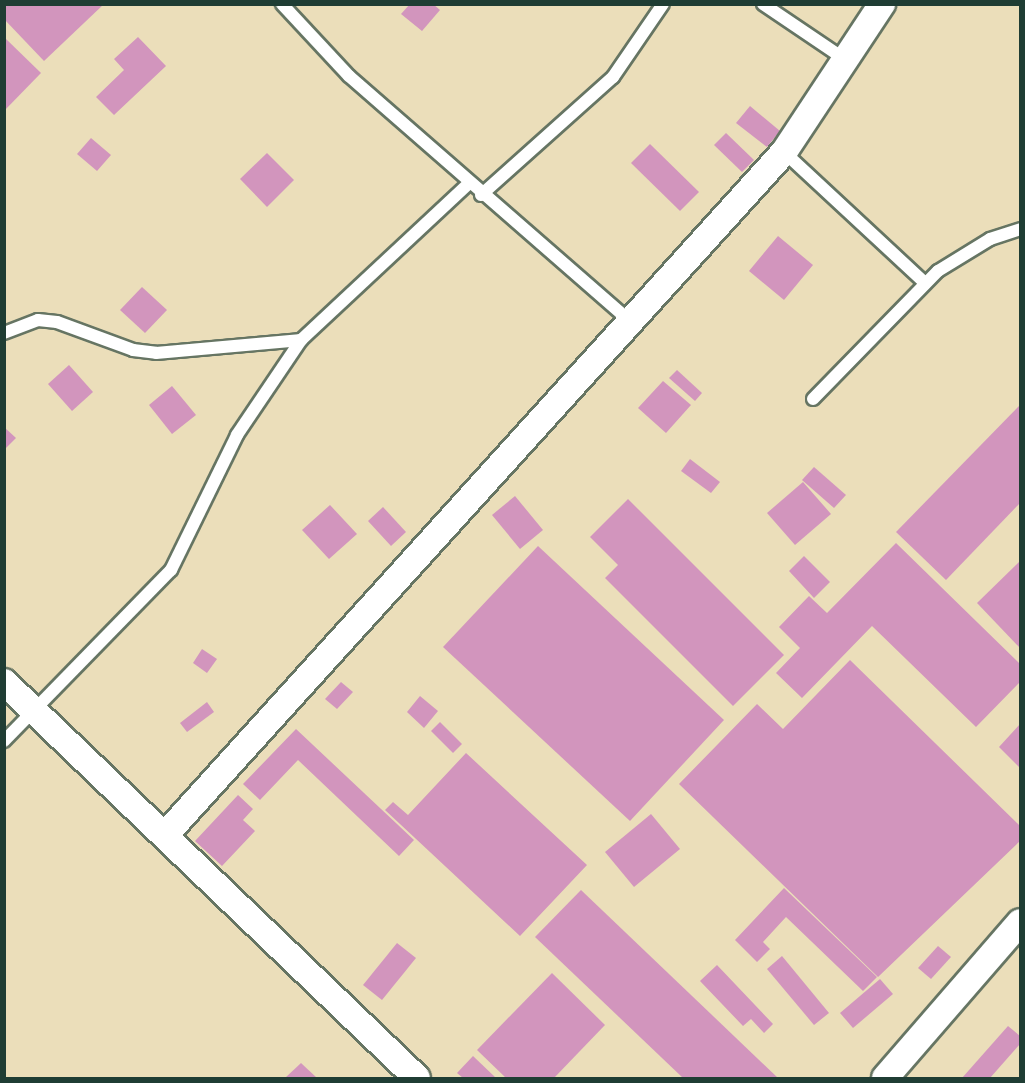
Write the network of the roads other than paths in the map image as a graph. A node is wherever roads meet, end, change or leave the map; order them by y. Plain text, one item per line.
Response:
1 (282, 4) edge
2 (663, 4) edge
3 (763, 4) edge
4 (882, 4) edge
5 (847, 61) junction
6 (783, 152) junction
7 (468, 184) junction
8 (481, 195) junction
9 (1020, 229) edge
10 (925, 283) junction
11 (629, 320) junction
12 (4, 333) edge
13 (301, 340) junction
14 (813, 399) dead end
15 (4, 682) edge
16 (31, 709) junction
17 (4, 741) edge
18 (166, 834) junction
19 (1020, 922) edge
20 (417, 1078) edge
21 (885, 1078) edge

1 - 7 lane
2 - 8 lane
3 - 5 lane
4 - 5 street
5 - 6 street
6 - 10 lane
6 - 11 street
7 - 8 lane
7 - 13 lane
8 - 11 lane
9 - 10 lane
10 - 14 lane
11 - 18 street
12 - 13 lane
13 - 16 lane
15 - 16 street
16 - 17 lane
16 - 18 street
18 - 20 street
19 - 21 street

